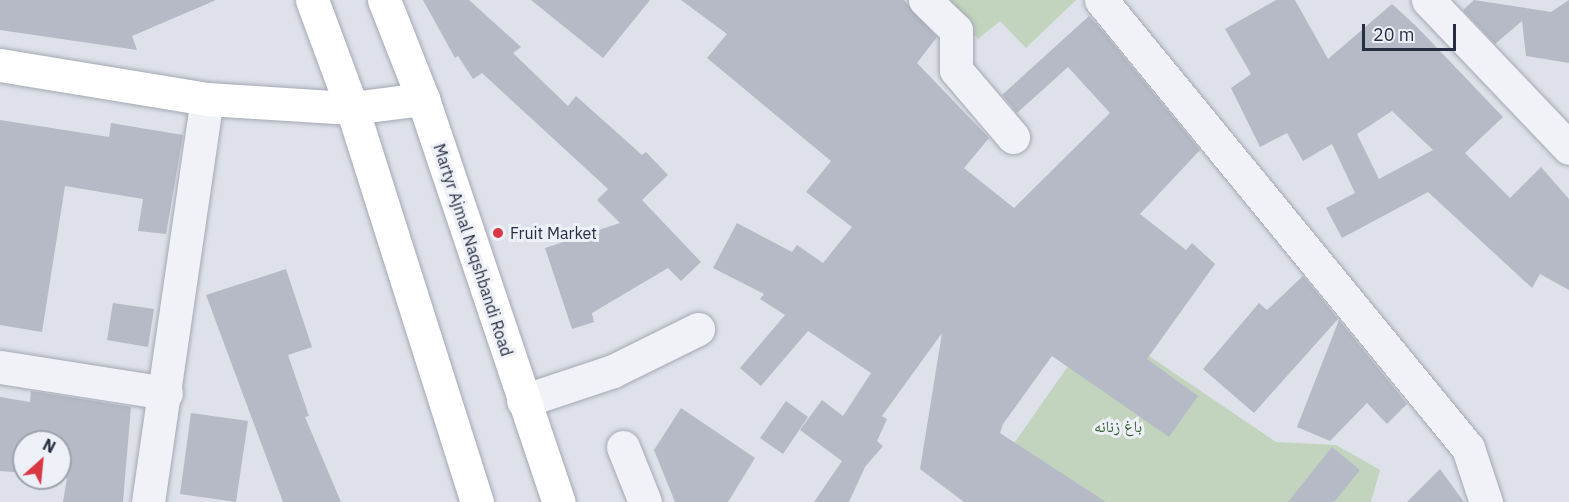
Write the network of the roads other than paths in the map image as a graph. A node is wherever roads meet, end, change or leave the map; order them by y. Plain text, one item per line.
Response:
1 (312, 0) edge
2 (384, 0) edge
3 (925, 0) edge
4 (1101, 0) edge
5 (1439, 4) edge
6 (0, 65) edge
7 (207, 99) junction
8 (423, 99) junction
9 (352, 108) junction
10 (1013, 137) dead end
11 (1569, 148) edge
12 (698, 329) dead end
13 (0, 367) edge
14 (165, 393) junction
15 (524, 401) junction
16 (623, 447) dead end
17 (148, 502) edge
18 (477, 502) edge
19 (559, 502) edge
20 (645, 502) edge
21 (1486, 502) edge

1 - 9 main road
2 - 8 main road, Martyr Ajmal Naqshbandi Road
3 - 10 street
4 - 21 street
5 - 11 street
6 - 7 main road
7 - 9 main road
7 - 14 street
8 - 9 main road
8 - 15 main road, Martyr Ajmal Naqshbandi Road
9 - 18 main road
12 - 15 street
13 - 14 street
14 - 17 street
15 - 19 main road, Martyr Ajmal Naqshbandi Road
16 - 20 street

